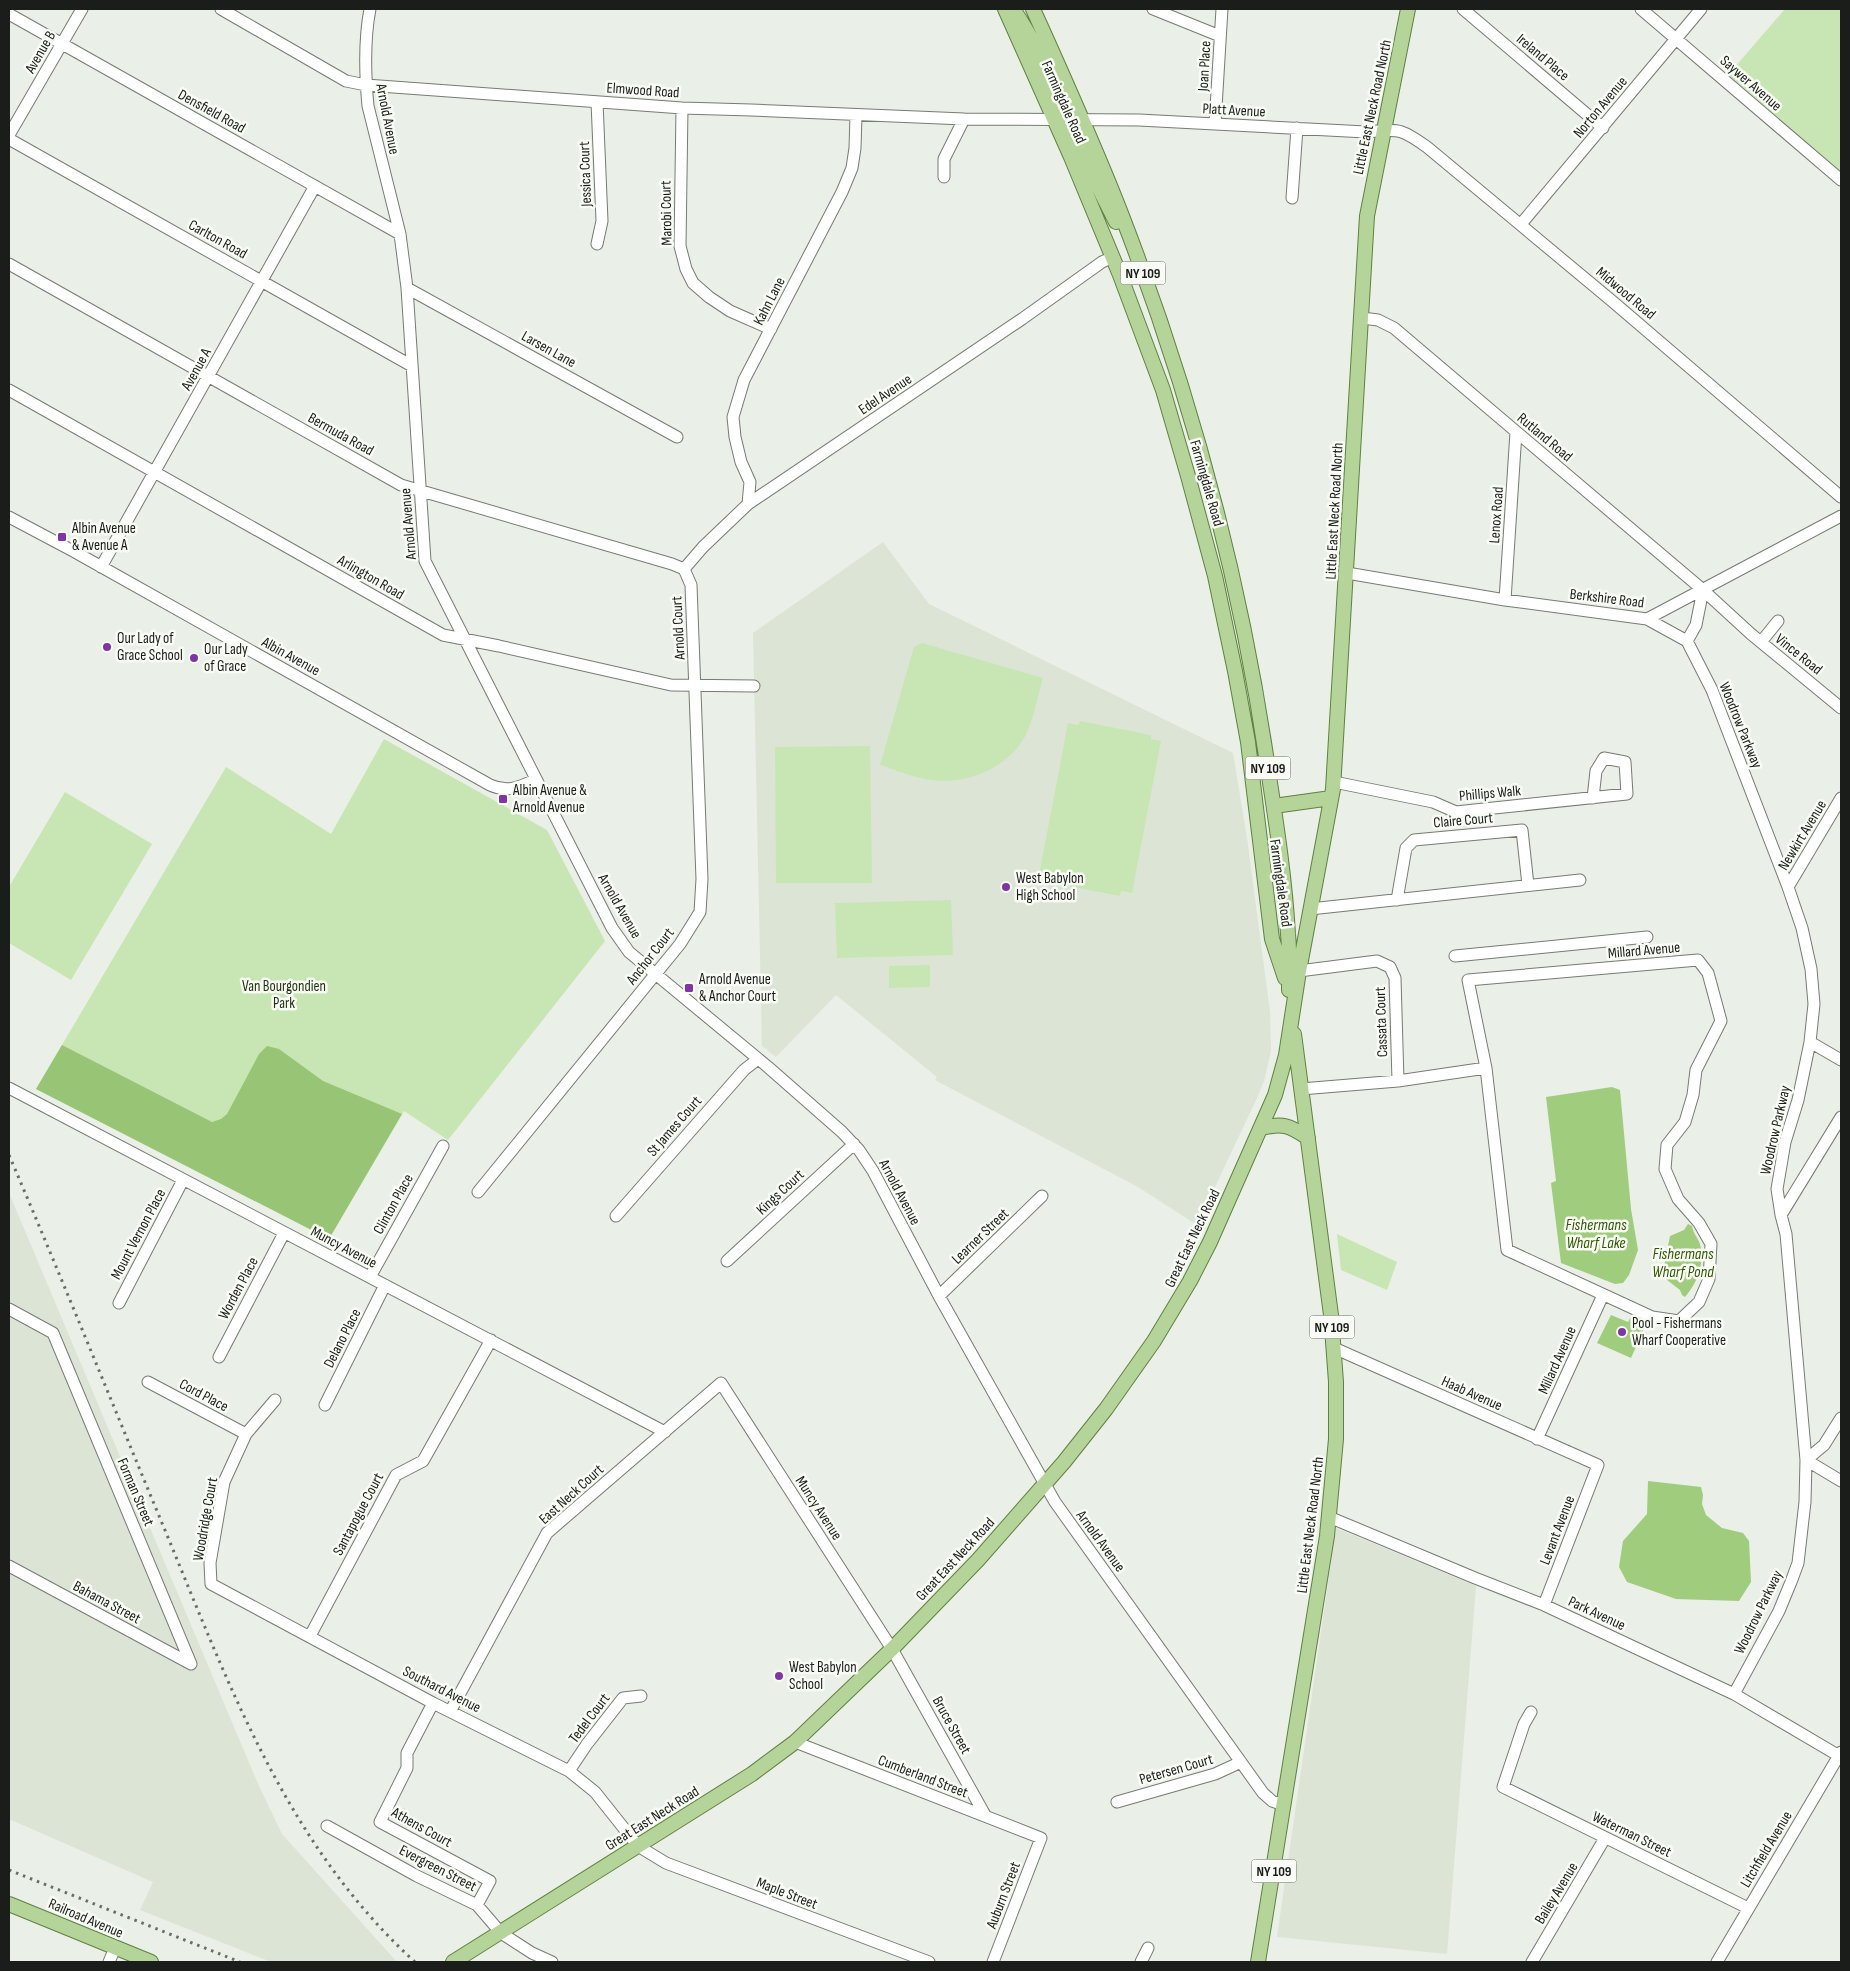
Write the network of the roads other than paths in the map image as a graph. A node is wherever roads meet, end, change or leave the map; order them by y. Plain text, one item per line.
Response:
1 (82, 9) edge
2 (221, 9) edge
3 (370, 9) edge
4 (1005, 9) edge
5 (1013, 9) edge
6 (1033, 9) edge
7 (1153, 9) edge
8 (1222, 9) edge
9 (1408, 9) edge
10 (1463, 9) edge
11 (1641, 9) edge
12 (1701, 9) edge
13 (9, 14) edge
14 (1220, 36) junction
15 (1677, 38) junction
16 (62, 44) junction
17 (366, 85) junction
18 (597, 102) junction
19 (682, 108) junction
20 (856, 115) junction
21 (964, 119) junction
22 (1061, 119) junction
23 (1082, 119) junction
24 (1215, 124) junction
25 (1296, 128) junction
26 (1603, 128) junction
27 (1384, 130) junction
28 (9, 137) edge
29 (944, 177) dead end
30 (1841, 180) edge
31 (315, 186) junction
32 (1292, 198) dead end
33 (1521, 224) junction
34 (400, 234) junction
35 (597, 244) dead end
36 (1134, 249) junction
37 (1113, 257) junction
38 (9, 264) edge
39 (262, 280) junction
40 (407, 288) junction
41 (1362, 318) junction
42 (771, 329) junction
43 (412, 366) junction
44 (209, 376) junction
45 (9, 390) edge
46 (1516, 432) junction
47 (677, 437) dead end
48 (155, 472) junction
49 (420, 492) junction
50 (1841, 497) edge
51 (748, 504) junction
52 (1841, 516) edge
53 (9, 517) edge
54 (101, 567) junction
55 (684, 569) junction
56 (1347, 573) junction
57 (1703, 590) junction
58 (1505, 600) junction
59 (1647, 619) junction
60 (1778, 621) dead end
61 (1687, 640) junction
62 (465, 641) junction
63 (1761, 642) junction
64 (754, 686) dead end
65 (696, 687) junction
66 (1841, 708) edge
67 (536, 780) junction
68 (1334, 782) junction
69 (1331, 798) junction
70 (1594, 798) dead end
71 (1841, 798) edge
72 (1274, 806) junction
73 (1580, 880) dead end
74 (1528, 885) junction
75 (1788, 887) junction
76 (1398, 900) junction
77 (1310, 909) junction
78 (1647, 938) dead end
79 (1455, 956) dead end
80 (1299, 971) junction
81 (656, 976) junction
82 (1289, 991) junction
83 (1292, 1016) junction
84 (1810, 1042) junction
85 (758, 1059) junction
86 (1841, 1060) edge
87 (1486, 1068) junction
88 (1398, 1081) junction
89 (9, 1088) edge
90 (1301, 1089) junction
91 (1841, 1117) edge
92 (1260, 1128) junction
93 (1308, 1138) junction
94 (854, 1144) junction
95 (443, 1146) dead end
96 (183, 1180) junction
97 (478, 1192) dead end
98 (1042, 1196) dead end
99 (1781, 1215) junction
100 (616, 1216) dead end
101 (284, 1232) junction
102 (727, 1261) dead end
103 (370, 1277) junction
104 (385, 1285) junction
105 (1603, 1295) junction
106 (939, 1296) junction
107 (119, 1303) dead end
108 (9, 1309) edge
109 (491, 1340) junction
110 (1334, 1348) junction
111 (219, 1357) dead end
112 (148, 1382) dead end
113 (721, 1383) joint
114 (275, 1400) dead end
115 (325, 1405) dead end
116 (1841, 1418) edge
117 (665, 1432) junction
118 (246, 1434) junction
119 (1538, 1439) junction
120 (1806, 1460) junction
121 (1598, 1465) joint
122 (1841, 1481) edge
123 (1044, 1484) junction
124 (1329, 1517) junction
125 (9, 1566) edge
126 (211, 1584) joint
127 (1544, 1605) junction
128 (310, 1636) junction
129 (892, 1650) junction
130 (190, 1664) joint
131 (1734, 1694) junction
132 (641, 1696) dead end
133 (433, 1702) junction
134 (451, 1710) junction
135 (1531, 1712) dead end
136 (795, 1742) junction
137 (1841, 1755) edge
138 (1241, 1762) junction
139 (569, 1771) junction
140 (1117, 1802) dead end
141 (1284, 1805) junction
142 (985, 1816) junction
143 (327, 1826) dead end
144 (1041, 1838) joint
145 (1605, 1838) junction
146 (638, 1846) junction
147 (9, 1904) edge
148 (477, 1905) junction
149 (1748, 1908) junction
150 (501, 1932) junction
151 (115, 1948) junction
152 (1148, 1948) dead end
153 (109, 1962) edge
154 (151, 1962) edge
155 (452, 1962) edge
156 (552, 1962) edge
157 (929, 1962) edge
158 (993, 1962) edge
159 (1141, 1962) edge
160 (1258, 1962) edge
161 (1532, 1962) edge
162 (1717, 1962) edge

1 - 16 street, Avenue B
2 - 17 street, Elmwood Road
3 - 17 street, Arnold Avenue
4 - 22 main road, Farmingdale Road / NY 109
5 - 22 main road
6 - 23 main road, Farmingdale Road / NY 109
7 - 14 street
8 - 14 street, Joan Place
9 - 27 main road, Little East Neck Road North
10 - 26 street, Ireland Place
11 - 15 street, Saywer Avenue
12 - 15 street, Norton Avenue
13 - 16 street, Densfield Road
14 - 24 street, Joan Place
15 - 26 street, Norton Avenue
15 - 30 street, Saywer Avenue
16 - 28 street, Avenue B
16 - 31 street, Densfield Road
17 - 18 street, Elmwood Road
17 - 34 street, Arnold Avenue
18 - 19 street, Elmwood Road
18 - 35 street, Jessica Court
19 - 20 street, Elmwood Road
19 - 42 street, Marobi Court
20 - 21 street, Elmwood Road
20 - 42 street, Kahn Lane
21 - 22 street, Elmwood Road
21 - 29 street
22 - 23 street, Elmwood Road
22 - 36 main road
22 - 37 main road, Farmingdale Road / NY 109
23 - 24 street, Platt Avenue
23 - 36 main road, Farmingdale Road / NY 109
24 - 25 street, Platt Avenue
25 - 27 street, Platt Avenue
25 - 32 street
26 - 33 street, Norton Avenue
27 - 33 street, Midwood Road
27 - 41 main road, Little East Neck Road North
28 - 39 street, Carlton Road
31 - 34 street, Densfield Road
31 - 39 street, Avenue A
33 - 50 street, Midwood Road
34 - 40 street, Arnold Avenue
36 - 72 main road, Farmingdale Road / NY 109
37 - 51 street, Edel Avenue
37 - 82 main road, Farmingdale Road / NY 109
38 - 44 street, Bermuda Road
39 - 43 street, Carlton Road
39 - 44 street, Avenue A
40 - 43 street, Arnold Avenue
40 - 47 street, Larsen Lane
41 - 46 street, Rutland Road
41 - 56 main road, Little East Neck Road North
42 - 51 street, Kahn Lane
43 - 49 street, Arnold Avenue
44 - 48 street, Avenue A
44 - 49 street, Bermuda Road
45 - 48 street, Arlington Road
46 - 57 street, Rutland Road
46 - 58 street, Lenox Road
48 - 54 street, Avenue A
48 - 62 street, Arlington Road
49 - 55 street, Bermuda Road
49 - 62 street, Arnold Avenue
51 - 55 street, Edel Avenue
52 - 57 street, Berkshire Road
53 - 54 street, Albin Avenue
54 - 67 street, Albin Avenue
55 - 65 street, Arnold Court
56 - 58 street, Berkshire Road
56 - 68 main road, Little East Neck Road North
57 - 59 street, Berkshire Road
57 - 61 street
57 - 63 street, Vince Road
58 - 59 street, Berkshire Road
59 - 61 street
60 - 63 street, Vince Road
61 - 75 street, Woodrow Parkway
62 - 65 street, Arlington Road
62 - 67 street, Arnold Avenue
63 - 66 street, Vince Road
64 - 65 street, Arlington Road
65 - 81 street, Anchor Court
67 - 81 street, Arnold Avenue
68 - 69 main road, Little East Neck Road North
68 - 70 street, Phillips Walk
69 - 72 main road
69 - 77 main road, Little East Neck Road North
71 - 75 street, Newkirt Avenue
72 - 82 main road, Farmingdale Road / NY 109
73 - 74 street
74 - 76 street
74 - 76 street, Claire Court
75 - 84 street, Woodrow Parkway
76 - 77 street
77 - 80 main road, Little East Neck Road North
78 - 79 street
80 - 83 main road, Little East Neck Road North
80 - 88 street, Cassata Court
81 - 85 street, Arnold Avenue
81 - 97 street, Anchor Court
82 - 83 main road, Farmingdale Road / NY 109
83 - 90 main road, NY 109
83 - 92 main road, Great East Neck Road
84 - 86 street
84 - 99 street, Woodrow Parkway
85 - 94 street, Arnold Avenue
85 - 100 street, St James Court
87 - 88 street
87 - 105 street, Millard Avenue
87 - 105 street, Millard Avenue
88 - 90 street
89 - 96 street, Muncy Avenue
90 - 93 main road, Little East Neck Road North / NY 109
91 - 99 street
92 - 93 main road
92 - 123 main road, Great East Neck Road
93 - 110 main road, Little East Neck Road North / NY 109
94 - 102 street, Kings Court
94 - 106 street, Arnold Avenue
95 - 103 street, Clinton Place
96 - 101 street, Muncy Avenue
96 - 107 street, Mount Vernon Place
98 - 106 street, Learner Street
99 - 120 street, Woodrow Parkway
101 - 103 street, Muncy Avenue
101 - 111 street, Worden Place
103 - 104 street, Muncy Avenue
104 - 109 street, Muncy Avenue
104 - 115 street, Delano Place
105 - 119 street, Millard Avenue
106 - 123 street, Arnold Avenue
108 - 130 street, Forman Street
109 - 117 street, Muncy Avenue
109 - 128 street, Santapogue Court
110 - 119 street, Haab Avenue
110 - 124 main road, Little East Neck Road North / NY 109
112 - 118 street, Cord Place
113 - 117 street, East Neck Court
113 - 129 street, Muncy Avenue
114 - 118 street
116 - 120 street
117 - 134 street, East Neck Court
118 - 126 street, Woodridge Court
119 - 121 street, Haab Avenue
120 - 122 street
120 - 131 street, Woodrow Parkway
121 - 127 street, Levant Avenue
123 - 129 main road, Great East Neck Road
123 - 138 street, Arnold Avenue
124 - 127 street, Park Avenue
124 - 141 main road, Little East Neck Road North / NY 109
125 - 130 street, Bahama Street
126 - 128 street, Southard Avenue
127 - 131 street, Park Avenue
128 - 133 street, Southard Avenue
129 - 136 main road, Great East Neck Road
129 - 142 street, Bruce Street
131 - 137 street, Park Avenue
132 - 139 street, Tedel Court
133 - 134 street, Southard Avenue
133 - 148 street, Athens Court
134 - 139 street, Southard Avenue
135 - 145 street, Waterman Street
136 - 142 street, Cumberland Street
136 - 146 main road, Great East Neck Road
137 - 149 street, Litchfield Avenue
138 - 140 street, Petersen Court
138 - 141 street, Arnold Avenue
139 - 146 street, Southard Avenue
141 - 160 main road, Little East Neck Road North / NY 109
142 - 144 street, Cumberland Street
143 - 148 street, Evergreen Street
144 - 158 street, Auburn Street
145 - 149 street, Waterman Street
145 - 161 street, Bailey Avenue
146 - 150 main road, Great East Neck Road
146 - 157 street, Maple Street
147 - 151 main road, Railroad Avenue
148 - 150 street, Evergreen Street
149 - 162 street, Litchfield Avenue
150 - 155 main road, Great East Neck Road
150 - 156 street, Evergreen Street
151 - 153 street
151 - 154 main road, Railroad Avenue
152 - 159 street

